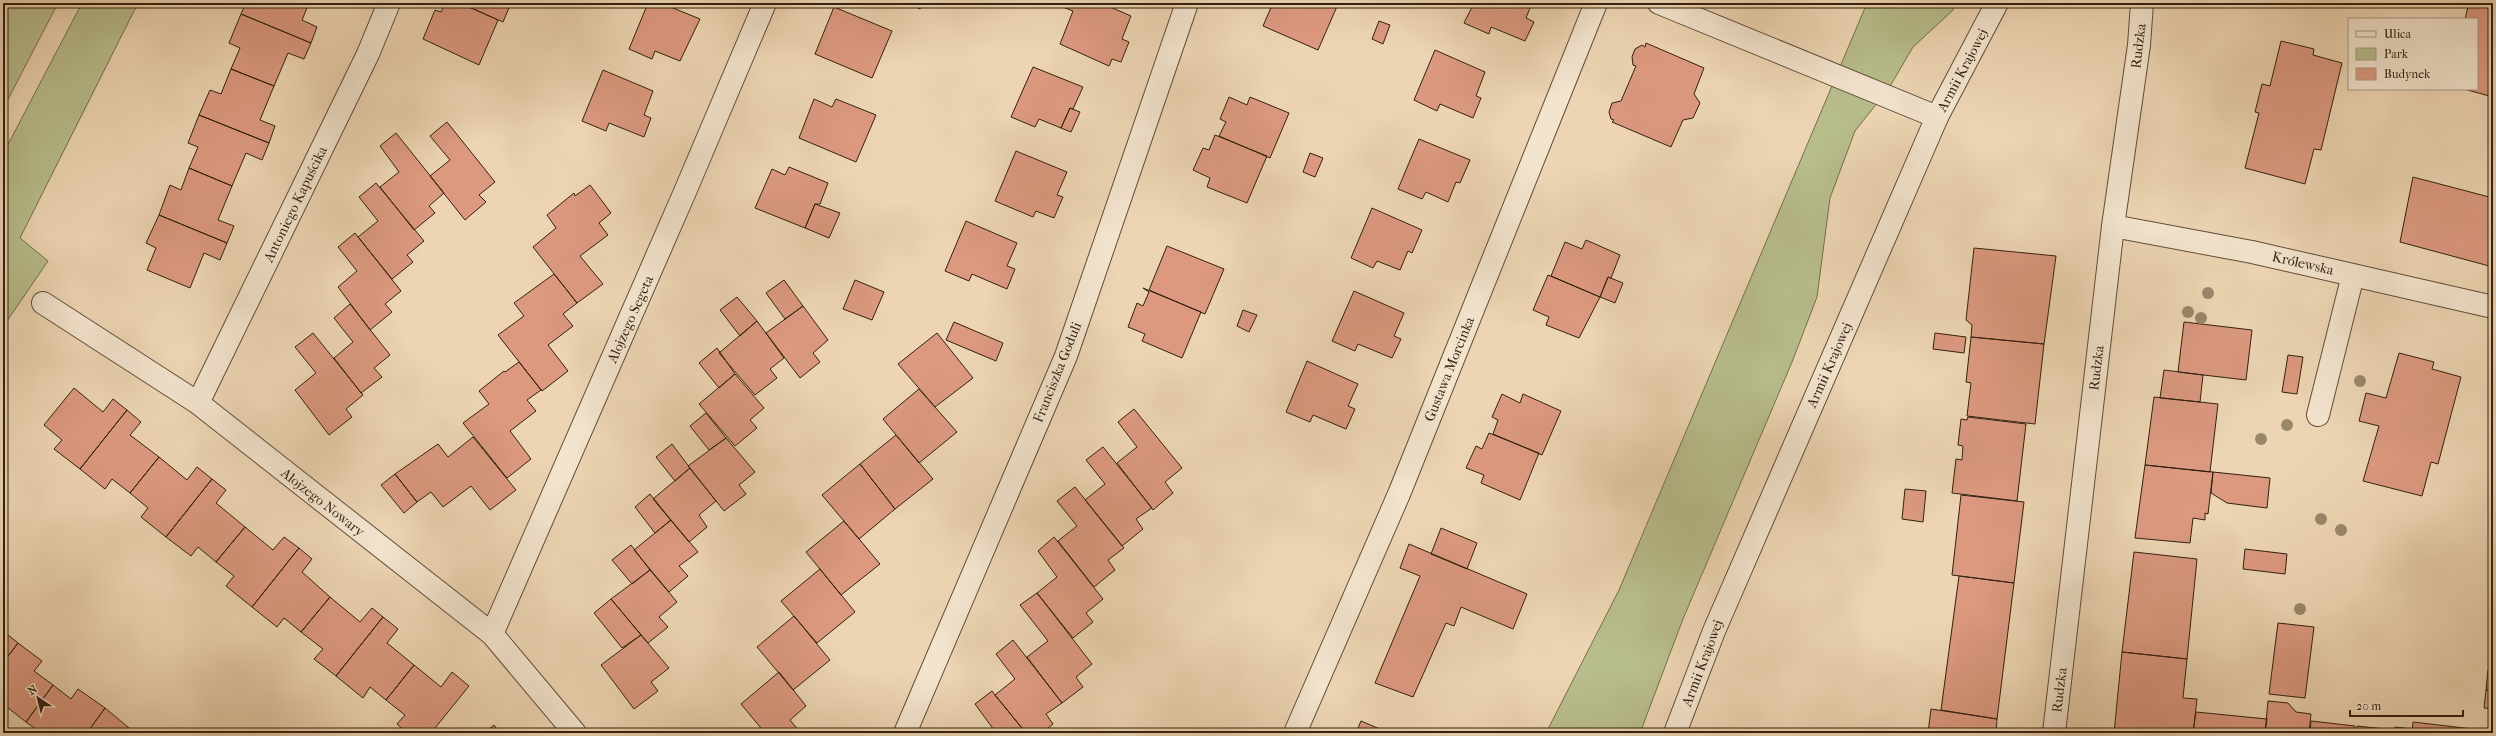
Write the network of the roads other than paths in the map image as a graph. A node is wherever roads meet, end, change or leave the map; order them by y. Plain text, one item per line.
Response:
1 (389, 3) edge
2 (765, 3) edge
3 (1187, 3) edge
4 (1596, 3) edge
5 (1660, 3) edge
6 (1997, 3) edge
7 (2142, 3) edge
8 (1937, 117) junction
9 (2112, 226) junction
10 (2353, 275) junction
11 (43, 303) dead end
12 (2493, 307) edge
13 (198, 403) junction
14 (2318, 415) dead end
15 (492, 634) junction
16 (576, 733) edge
17 (904, 733) edge
18 (1295, 733) edge
19 (1675, 733) edge
20 (2054, 733) edge

1 - 13 street, Antoniego Kapuścika
2 - 15 street, Alojzego Segeta
3 - 17 street, Franciszka Goduli
4 - 18 street, Gustawa Morcinka
5 - 8 street
6 - 8 street, Armii Krajowej
7 - 9 street, Rudzka
8 - 19 street, Armii Krajowej
9 - 10 street, Królewska
9 - 20 street, Rudzka
10 - 12 street, Królewska
10 - 14 street
11 - 13 street, Alojzego Nowary
13 - 15 street, Alojzego Nowary
15 - 16 street, Alojzego Nowary

